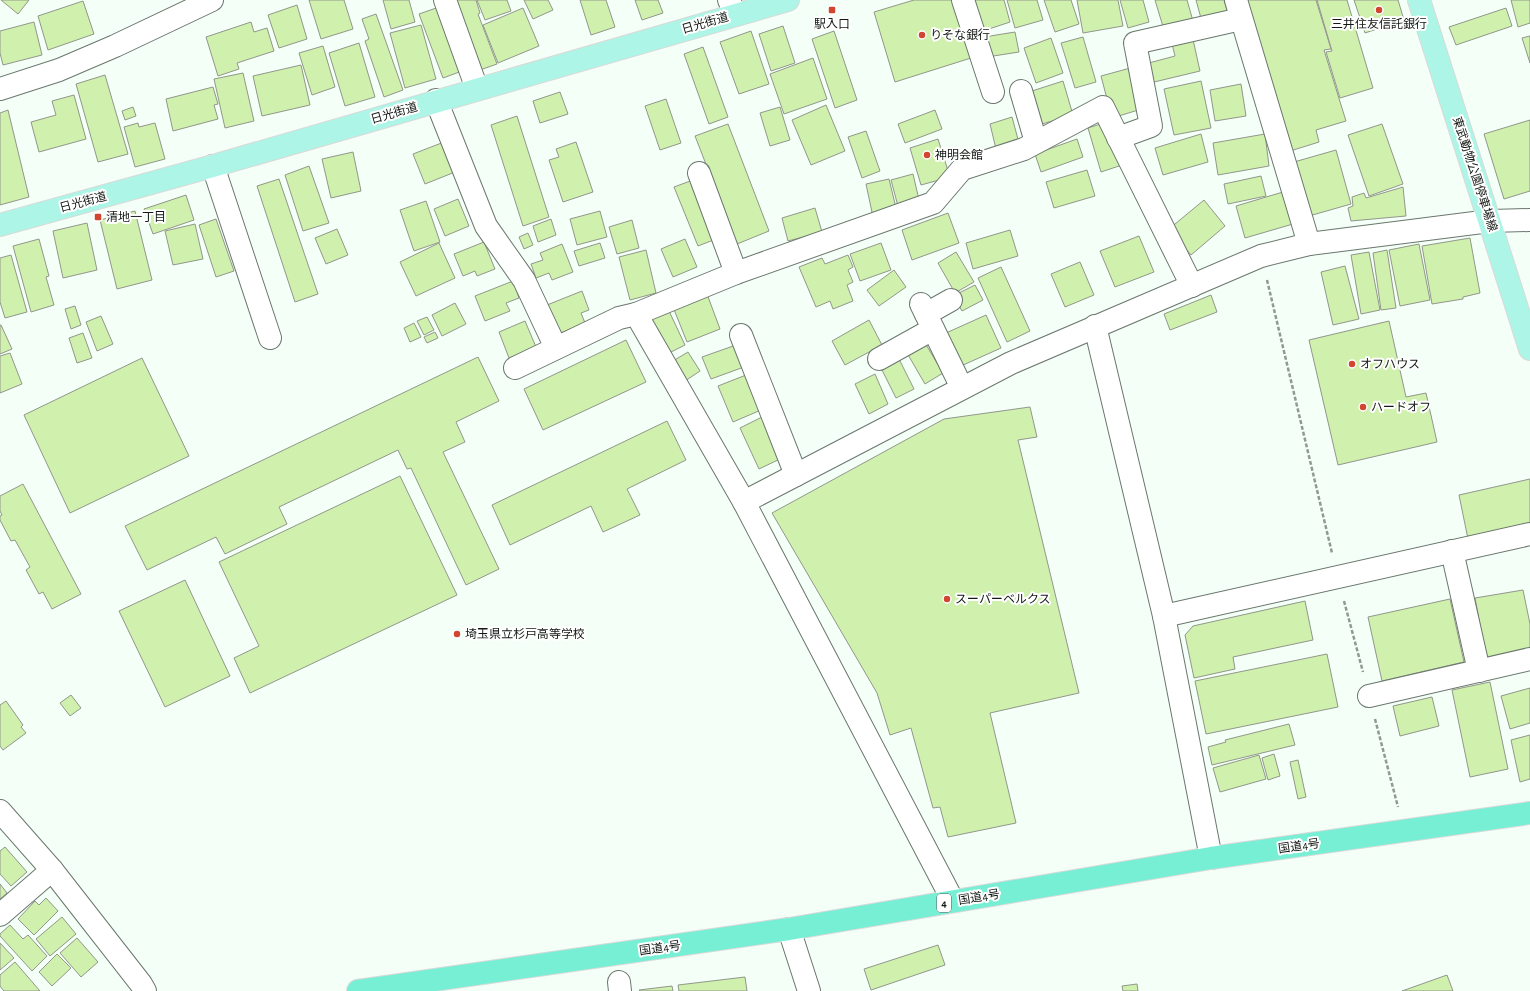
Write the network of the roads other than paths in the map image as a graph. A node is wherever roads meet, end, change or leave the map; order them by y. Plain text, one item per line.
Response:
1 (212, 0) edge
2 (445, 0) edge
3 (788, 0) edge
4 (963, 0) edge
5 (1420, 0) edge
6 (732, 7) edge
7 (1239, 10) edge
8 (0, 89) edge
9 (476, 89) junction
10 (1021, 91) dead end
11 (993, 92) dead end
12 (436, 100) junction
13 (1118, 138) junction
14 (1036, 142) junction
15 (213, 166) junction
16 (699, 173) dead end
17 (1530, 220) edge
18 (1490, 221) junction
19 (0, 225) edge
20 (1309, 244) junction
21 (736, 273) junction
22 (1192, 286) junction
23 (951, 300) dead end
24 (636, 314) junction
25 (927, 316) junction
26 (1095, 326) junction
27 (741, 335) dead end
28 (270, 338) dead end
29 (556, 348) junction
30 (1530, 349) edge
31 (879, 359) dead end
32 (515, 368) dead end
33 (962, 388) junction
34 (796, 475) junction
35 (744, 502) junction
36 (1530, 534) edge
37 (1452, 551) junction
38 (1164, 616) junction
39 (1530, 659) edge
40 (1479, 671) junction
41 (1369, 696) road end
42 (0, 811) edge
43 (1530, 814) edge
44 (1211, 858) junction
45 (52, 870) junction
46 (953, 901) junction
47 (0, 915) edge
48 (789, 929) junction
49 (145, 991) edge
50 (358, 991) edge
51 (809, 991) edge

1 - 8 street
2 - 9 street
3 - 6 main road, 日光街道
4 - 11 street
5 - 18 main road, 東武動物公園停車場線
6 - 9 main road, 日光街道
7 - 13 street
7 - 20 street
9 - 12 main road, 日光街道
10 - 14 street
12 - 15 main road, 日光街道
12 - 29 street
13 - 14 street
13 - 22 street
14 - 21 street
15 - 19 main road, 日光街道
15 - 28 street
16 - 21 street
17 - 18 street
18 - 20 street
18 - 30 main road, 東武動物公園停車場線
20 - 22 street
21 - 24 street
22 - 26 street
23 - 25 street
24 - 29 street
24 - 35 street
25 - 31 street
25 - 33 street
26 - 33 street
26 - 38 street
27 - 34 street
29 - 32 street
33 - 34 street
34 - 35 street
35 - 46 street
36 - 37 street
37 - 38 street
37 - 40 street
38 - 44 street
39 - 40 street
40 - 41 street
42 - 45 street
43 - 44 highway, 国道4号 / 4
44 - 46 highway, 国道4号 / 4
45 - 47 street
45 - 49 street
46 - 48 highway, 国道4号 / 4
48 - 50 highway, 国道4号 / 4
48 - 51 street

